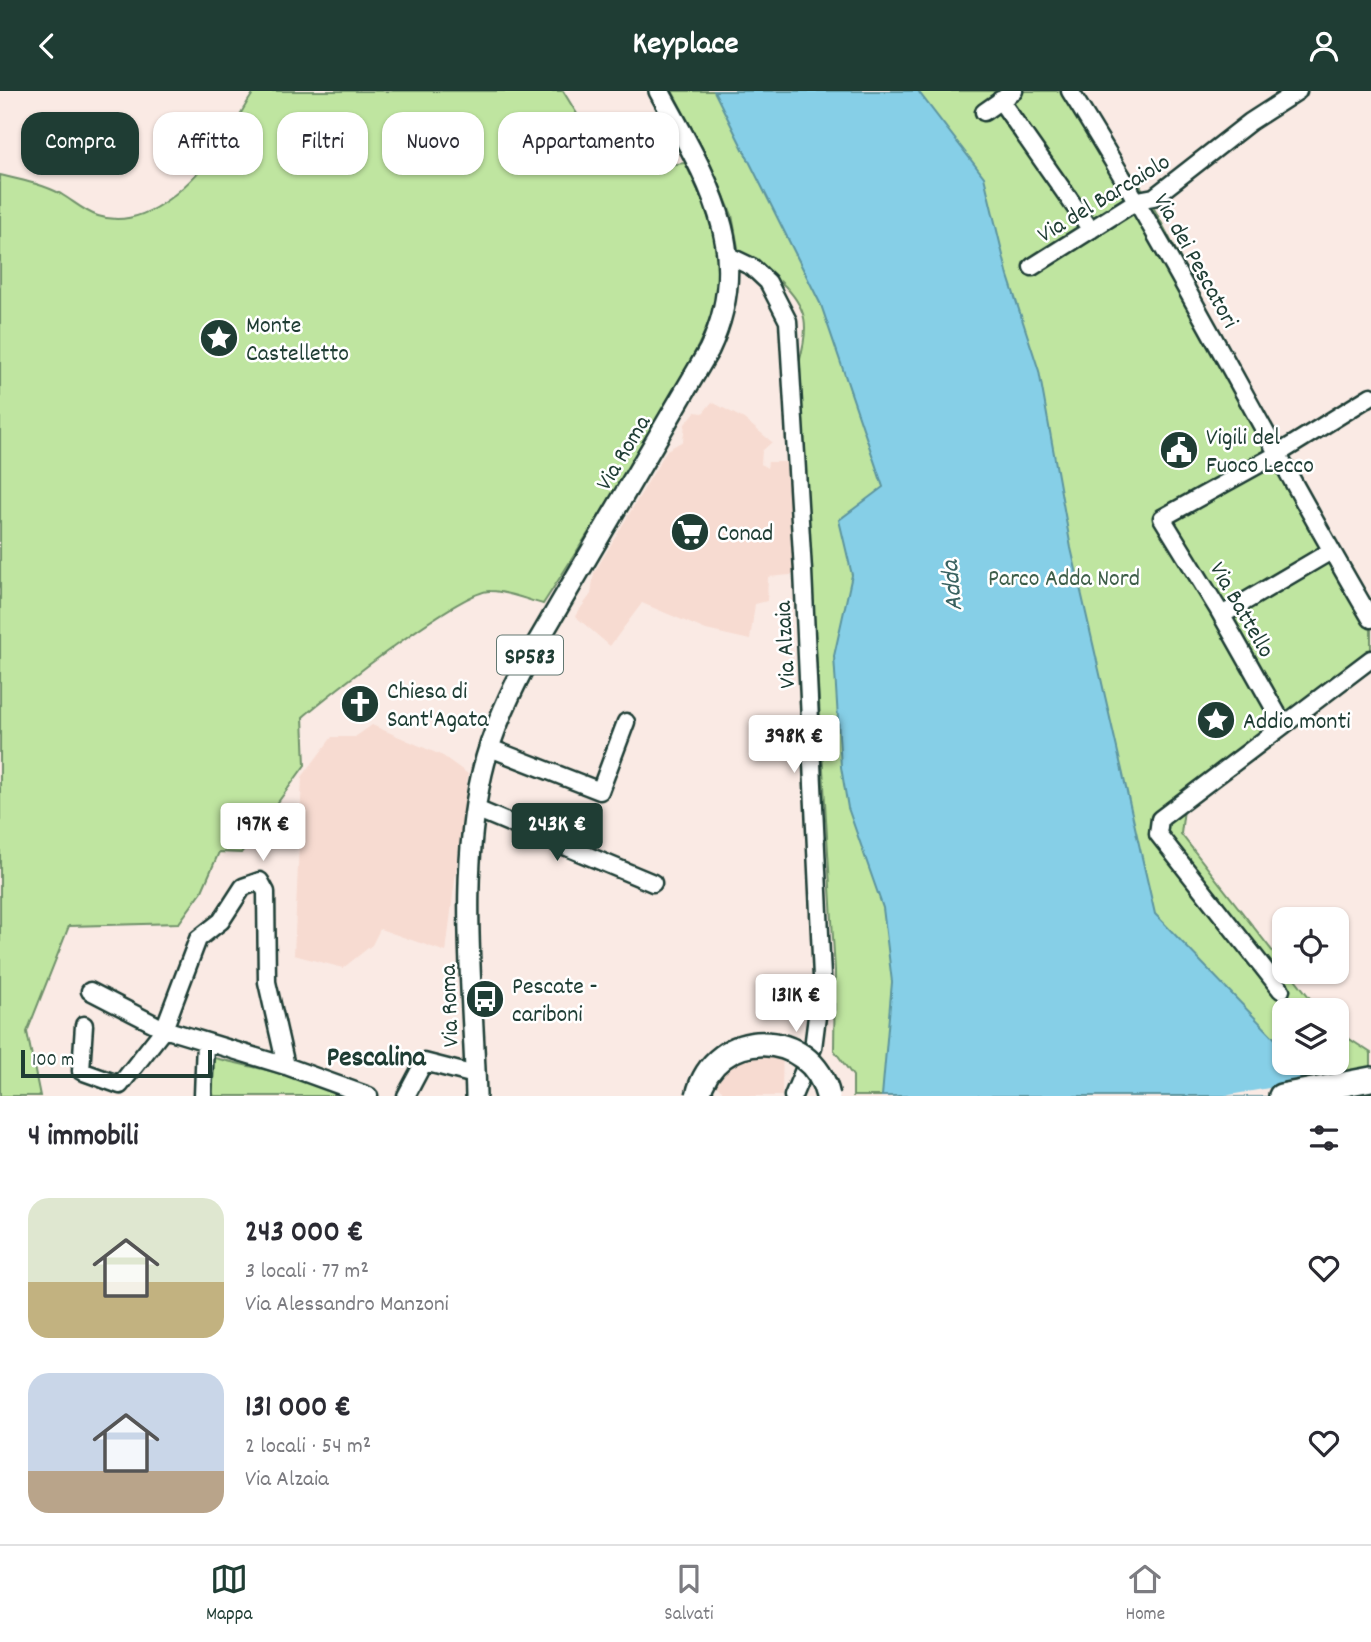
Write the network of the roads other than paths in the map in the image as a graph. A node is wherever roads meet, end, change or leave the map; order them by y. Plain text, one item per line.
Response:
1 (660, 91) edge
2 (1070, 91) edge
3 (1298, 91) edge
4 (1007, 95) edge
5 (984, 112) dead end
6 (1138, 199) junction
7 (1091, 230) junction
8 (729, 256) junction
9 (1032, 267) dead end
10 (1371, 396) edge
11 (1276, 455) junction
12 (1331, 551) junction
13 (1222, 615) junction
14 (1371, 619) edge
15 (1371, 659) edge
16 (626, 722) dead end
17 (1283, 724) junction
18 (490, 748) junction
19 (476, 809) junction
20 (653, 883) dead end
21 (1281, 990) dead end
22 (90, 991) dead end
23 (84, 1025) dead end
24 (164, 1029) junction
25 (205, 1042) junction
26 (286, 1066) junction
27 (475, 1075) junction
28 (1371, 1079) edge
29 (203, 1096) edge
30 (369, 1096) edge
31 (406, 1096) edge
32 (475, 1096) edge
33 (698, 1096) edge
34 (793, 1096) edge
35 (828, 1096) edge
36 (1281, 1096) edge

1 - 8 main road, Via Roma / SP583
2 - 6 street, Via dei Pescatori
3 - 6 street, Via del Barcaiolo
4 - 5 street
4 - 7 street
6 - 7 street, Via del Barcaiolo
6 - 11 street, Via dei Pescatori
7 - 9 street, Via del Barcaiolo
8 - 18 main road, Via Roma / SP583
8 - 34 street, Via Alzaia
10 - 11 street
11 - 12 street, Via dei Pescatori
11 - 13 street, Via Battello
12 - 13 street
12 - 14 street, Via dei Pescatori
13 - 17 street, Via Battello
15 - 17 street
16 - 18 street
17 - 21 street
18 - 19 main road, Via Roma / SP583
19 - 20 street
19 - 27 main road, Via Roma / SP583
22 - 24 street
23 - 24 street
24 - 25 street
24 - 26 street
25 - 26 street
25 - 29 street
26 - 30 street
27 - 31 street
27 - 32 main road, Via Roma / SP583
28 - 36 highway
33 - 35 highway, bridge

